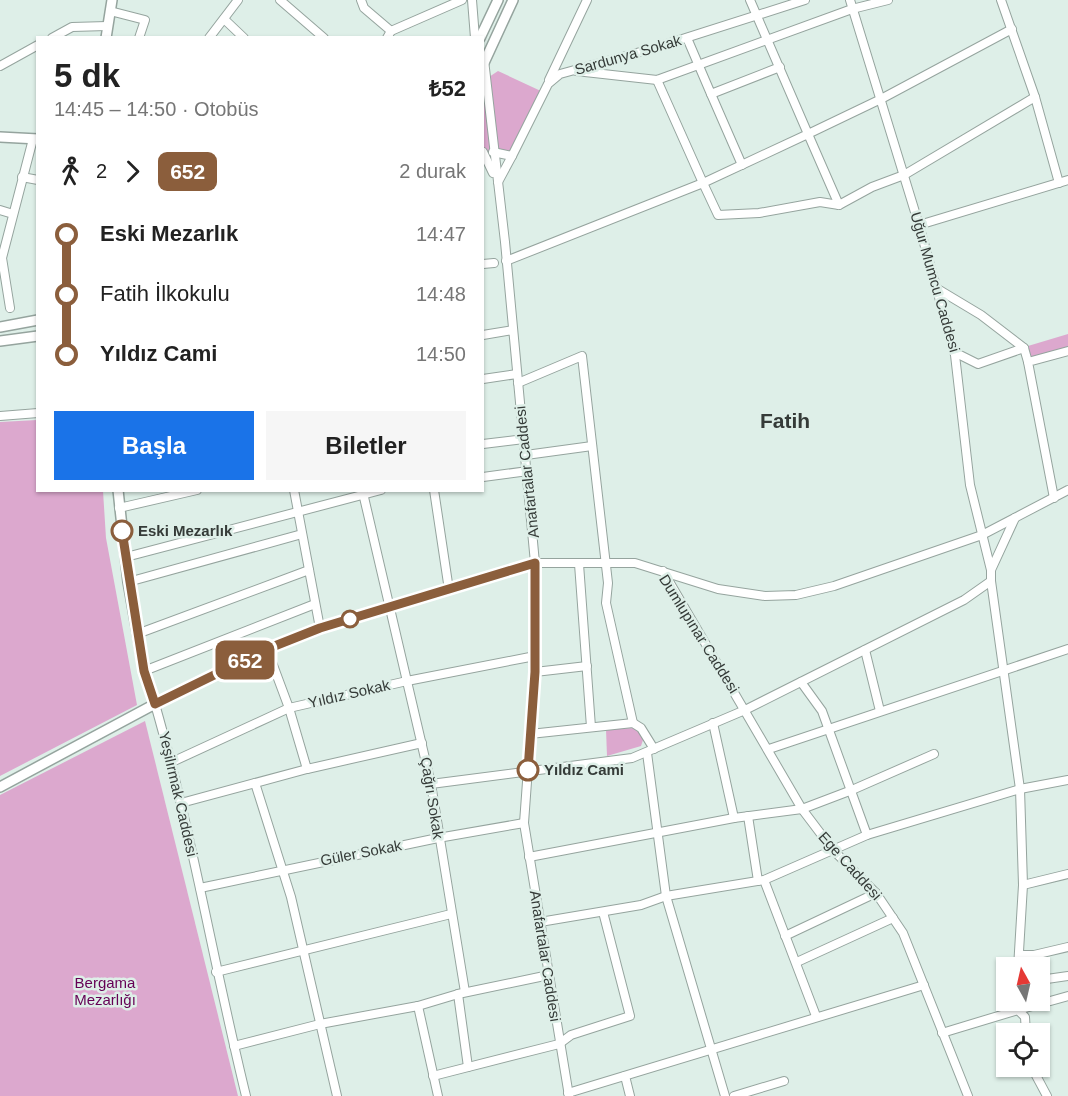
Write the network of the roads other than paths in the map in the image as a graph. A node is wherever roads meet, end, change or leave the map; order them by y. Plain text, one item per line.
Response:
1 (112, 0) edge
2 (238, 0) edge
3 (280, 0) edge
4 (361, 0) edge
5 (462, 0) edge
6 (472, 0) edge
7 (498, 0) edge
8 (513, 0) edge
9 (587, 0) edge
10 (750, 0) edge
11 (806, 0) edge
12 (850, 0) edge
13 (888, 0) edge
14 (1001, 0) edge
15 (852, 9) junction
16 (110, 11) junction
17 (757, 15) junction
18 (224, 19) junction
19 (107, 26) junction
20 (1012, 29) junction
21 (389, 34) edge
22 (56, 36) edge
23 (106, 36) edge
24 (140, 36) edge
25 (211, 36) edge
26 (242, 36) edge
27 (322, 36) edge
28 (476, 36) edge
29 (687, 38) junction
30 (768, 40) junction
31 (36, 46) edge
32 (484, 62) edge
33 (697, 65) junction
34 (0, 66) edge
35 (780, 67) junction
36 (570, 71) junction
37 (657, 80) junction
38 (548, 84) junction
39 (484, 93) edge
40 (711, 94) junction
41 (1035, 97) junction
42 (881, 99) junction
43 (808, 134) junction
44 (0, 136) edge
45 (35, 139) edge
46 (493, 152) junction
47 (484, 154) edge
48 (512, 156) junction
49 (742, 165) junction
50 (904, 175) junction
51 (22, 177) junction
52 (36, 180) edge
53 (1068, 180) edge
54 (498, 182) junction
55 (703, 183) junction
56 (1059, 183) junction
57 (839, 205) junction
58 (0, 210) edge
59 (12, 214) junction
60 (919, 225) junction
61 (506, 261) junction
62 (494, 263) dead end
63 (484, 264) edge
64 (3, 288) edge
65 (936, 288) junction
66 (10, 308) dead end
67 (36, 320) edge
68 (0, 327) edge
69 (513, 330) junction
70 (484, 335) edge
71 (36, 336) edge
72 (0, 340) edge
73 (1024, 348) junction
74 (1068, 351) edge
75 (954, 352) junction
76 (1028, 362) junction
77 (517, 374) junction
78 (484, 379) edge
79 (518, 383) junction
80 (36, 413) edge
81 (0, 416) edge
82 (524, 439) junction
83 (484, 444) edge
84 (592, 446) junction
85 (526, 455) junction
86 (528, 471) junction
87 (484, 477) edge
88 (118, 492) edge
89 (188, 492) edge
90 (294, 492) edge
91 (370, 492) edge
92 (434, 492) edge
93 (1068, 492) edge
94 (363, 493) junction
95 (1054, 498) junction
96 (119, 508) junction
97 (297, 511) junction
98 (1016, 517) junction
99 (302, 534) junction
100 (982, 535) junction
101 (126, 556) junction
102 (535, 563) junction
103 (606, 563) junction
104 (579, 564) junction
105 (309, 570) junction
106 (991, 570) junction
107 (663, 571) junction
108 (991, 581) junction
109 (128, 582) junction
110 (450, 590) junction
111 (315, 604) junction
112 (388, 607) junction
113 (320, 628) junction
114 (137, 634) junction
115 (267, 649) junction
116 (1068, 649) edge
117 (865, 650) junction
118 (535, 656) junction
119 (587, 666) junction
120 (1005, 669) junction
121 (144, 671) junction
122 (535, 672) junction
123 (407, 681) junction
124 (801, 682) junction
125 (155, 704) junction
126 (289, 708) junction
127 (745, 710) junction
128 (880, 711) junction
129 (633, 723) junction
130 (713, 723) junction
131 (591, 727) junction
132 (829, 729) junction
133 (530, 734) junction
134 (422, 743) junction
135 (769, 749) junction
136 (650, 751) junction
137 (934, 754) dead end
138 (172, 762) junction
139 (307, 769) junction
140 (528, 770) junction
141 (1068, 780) edge
142 (255, 783) junction
143 (431, 784) junction
144 (0, 787) edge
145 (1020, 789) junction
146 (852, 790) junction
147 (181, 804) junction
148 (802, 809) junction
149 (748, 816) junction
150 (734, 818) junction
151 (524, 823) junction
152 (658, 832) junction
153 (867, 835) junction
154 (438, 838) junction
155 (833, 850) junction
156 (530, 857) junction
157 (282, 869) junction
158 (1068, 874) edge
159 (761, 880) junction
160 (1023, 885) junction
161 (200, 888) junction
162 (876, 893) junction
163 (666, 896) junction
164 (603, 912) junction
165 (451, 914) junction
166 (893, 918) junction
167 (540, 922) junction
168 (785, 936) junction
169 (1068, 946) edge
170 (305, 951) junction
171 (1019, 955) joint
172 (797, 962) junction
173 (216, 972) junction
174 (549, 975) junction
175 (1068, 975) edge
176 (1050, 978) edge
177 (924, 986) junction
178 (461, 993) junction
179 (1068, 996) edge
180 (1050, 1001) edge
181 (418, 1006) junction
182 (1015, 1011) edge
183 (816, 1016) junction
184 (320, 1024) junction
185 (942, 1033) junction
186 (559, 1044) junction
187 (234, 1046) junction
188 (710, 1048) junction
189 (468, 1067) junction
190 (433, 1076) junction
191 (625, 1076) junction
192 (1037, 1077) edge
193 (784, 1081) dead end
194 (568, 1094) edge
195 (246, 1096) edge
196 (337, 1096) edge
197 (438, 1096) edge
198 (630, 1096) edge
199 (724, 1096) edge
200 (734, 1096) edge
201 (968, 1096) edge
202 (1047, 1096) edge

1 - 16 main road
2 - 18 street
3 - 27 street
4 - 21 street
5 - 21 street
6 - 28 street
7 - 28 main road
8 - 32 main road
9 - 38 street
10 - 17 street
11 - 17 street, Sardunya Sokak
12 - 15 street, Uğur Mumcu Caddesi
13 - 15 street
14 - 20 street
15 - 30 street
15 - 42 street, Uğur Mumcu Caddesi
16 - 19 main road
16 - 24 street
17 - 29 street, Sardunya Sokak
17 - 30 street
18 - 25 street
18 - 26 street
19 - 22 street
19 - 23 main road
20 - 41 street
20 - 42 street
29 - 33 street
29 - 36 street, Sardunya Sokak
30 - 33 street
30 - 35 street
31 - 34 street
32 - 39 street, Anafartalar Caddesi
33 - 37 street
33 - 40 street
35 - 40 street
35 - 43 street
36 - 37 street
36 - 38 street, Sardunya Sokak
37 - 55 street
38 - 48 street
39 - 46 street, Anafartalar Caddesi
40 - 49 street
41 - 50 street
41 - 56 street
42 - 43 street
42 - 50 street, Uğur Mumcu Caddesi
43 - 49 street
43 - 57 street
44 - 45 main road
45 - 51 street
46 - 48 street
46 - 54 street, Anafartalar Caddesi
47 - 54 street
48 - 54 street
49 - 55 street
50 - 57 street
50 - 60 street, Uğur Mumcu Caddesi
51 - 52 street
51 - 59 street
53 - 56 street
54 - 61 street, Anafartalar Caddesi
55 - 57 street
55 - 61 street
56 - 60 street
58 - 59 street
59 - 64 street
60 - 65 street, Uğur Mumcu Caddesi
61 - 69 street, Anafartalar Caddesi
62 - 63 street
64 - 66 street
65 - 73 street
65 - 75 street, Uğur Mumcu Caddesi
67 - 68 main road
69 - 70 street
69 - 77 street, Anafartalar Caddesi
71 - 72 main road
73 - 75 street
73 - 76 street
74 - 76 street
75 - 100 street, Uğur Mumcu Caddesi
76 - 95 street
77 - 78 street
77 - 79 street, Anafartalar Caddesi
79 - 82 street, Anafartalar Caddesi
79 - 84 street
80 - 81 street
82 - 83 street
82 - 85 street, Anafartalar Caddesi
84 - 85 street
84 - 103 street
85 - 86 street, Anafartalar Caddesi
86 - 87 street
86 - 102 street, Anafartalar Caddesi
88 - 96 main road, Yeşilırmak Caddesi
89 - 96 street
90 - 97 street
91 - 94 street
92 - 110 street
93 - 95 street
94 - 97 street
94 - 112 street, Çağrı Sokak
95 - 98 street
96 - 101 main road, Yeşilırmak Caddesi
97 - 99 street
97 - 101 street
98 - 100 street
98 - 106 street
99 - 105 street
99 - 109 street
100 - 106 street, Uğur Mumcu Caddesi
100 - 107 street
101 - 109 main road, Yeşilırmak Caddesi
102 - 104 street, Dumlupınar Caddesi
102 - 110 street, Dumlupınar Caddesi
102 - 118 street, Anafartalar Caddesi
103 - 104 street, Dumlupınar Caddesi
103 - 107 street, Dumlupınar Caddesi
103 - 129 street
104 - 119 street
105 - 111 street
105 - 114 street
106 - 108 street
107 - 127 street, Dumlupınar Caddesi
108 - 117 street, Dumlupınar Caddesi
108 - 120 street
109 - 114 main road, Yeşilırmak Caddesi
110 - 112 street, Dumlupınar Caddesi
111 - 113 street
111 - 121 street
112 - 113 street, Dumlupınar Caddesi
112 - 123 street, Çağrı Sokak
113 - 115 street, Dumlupınar Caddesi
114 - 121 main road, Yeşilırmak Caddesi
115 - 125 street, Dumlupınar Caddesi
115 - 126 street
116 - 120 street
117 - 124 street, Dumlupınar Caddesi
117 - 128 street
118 - 122 street, Anafartalar Caddesi
118 - 123 street, Yıldız Sokak
119 - 122 street
119 - 131 street
120 - 128 street
120 - 145 street
121 - 125 main road, Yeşilırmak Caddesi
122 - 133 street, Anafartalar Caddesi
123 - 126 street, Yıldız Sokak
123 - 134 street, Çağrı Sokak
124 - 127 street, Dumlupınar Caddesi
124 - 132 street
125 - 138 street, Yeşilırmak Caddesi
125 - 144 main road, Dumlupınar Caddesi
126 - 138 street, Yıldız Sokak
126 - 139 street
127 - 130 street
127 - 135 street, Ege Caddesi
128 - 132 street
129 - 131 street
129 - 136 street
130 - 136 street
130 - 150 street
131 - 133 street
132 - 135 street
132 - 146 street
133 - 140 street, Anafartalar Caddesi
134 - 139 street
134 - 143 street, Çağrı Sokak
135 - 148 street, Ege Caddesi
136 - 140 street
136 - 152 street
137 - 146 street
138 - 147 street, Yeşilırmak Caddesi
139 - 142 street
140 - 143 street
140 - 151 street, Anafartalar Caddesi
141 - 145 street
142 - 147 street
142 - 157 street
143 - 154 street, Çağrı Sokak
145 - 153 street
145 - 160 street
146 - 148 street
146 - 153 street
147 - 161 street, Yeşilırmak Caddesi
148 - 149 street
148 - 155 street, Ege Caddesi
149 - 150 street
149 - 159 street
150 - 152 street
151 - 154 street, Güler Sokak
151 - 156 street, Anafartalar Caddesi
152 - 156 street
152 - 163 street
153 - 155 street
154 - 157 street, Güler Sokak
154 - 165 street, Çağrı Sokak
155 - 159 street
155 - 162 street, Ege Caddesi
156 - 167 street, Anafartalar Caddesi
157 - 161 street, Güler Sokak
157 - 170 street
158 - 160 street
159 - 163 street
159 - 168 street
160 - 171 street
161 - 173 street, Yeşilırmak Caddesi
162 - 166 street, Ege Caddesi
162 - 168 street
163 - 164 street
163 - 188 street
164 - 167 street
164 - 186 street
165 - 170 street
165 - 178 street, Çağrı Sokak
166 - 172 street
166 - 177 street, Ege Caddesi
167 - 174 street, Anafartalar Caddesi
168 - 172 street
169 - 171 street
170 - 173 street
170 - 184 street
172 - 183 street
173 - 187 street, Yeşilırmak Caddesi
174 - 178 street
174 - 186 street, Anafartalar Caddesi
175 - 176 street
177 - 183 street
177 - 185 street, Ege Caddesi
178 - 181 street
178 - 189 street, Çağrı Sokak
179 - 180 street
181 - 184 street
181 - 190 street
182 - 185 street
183 - 188 street
184 - 187 street
184 - 196 street
185 - 201 street, Ege Caddesi
186 - 189 street
186 - 194 street, Anafartalar Caddesi
187 - 195 street, Yeşilırmak Caddesi
188 - 191 street
188 - 199 street
189 - 190 street
190 - 197 street
191 - 194 street
191 - 198 street
192 - 202 street
193 - 200 street

